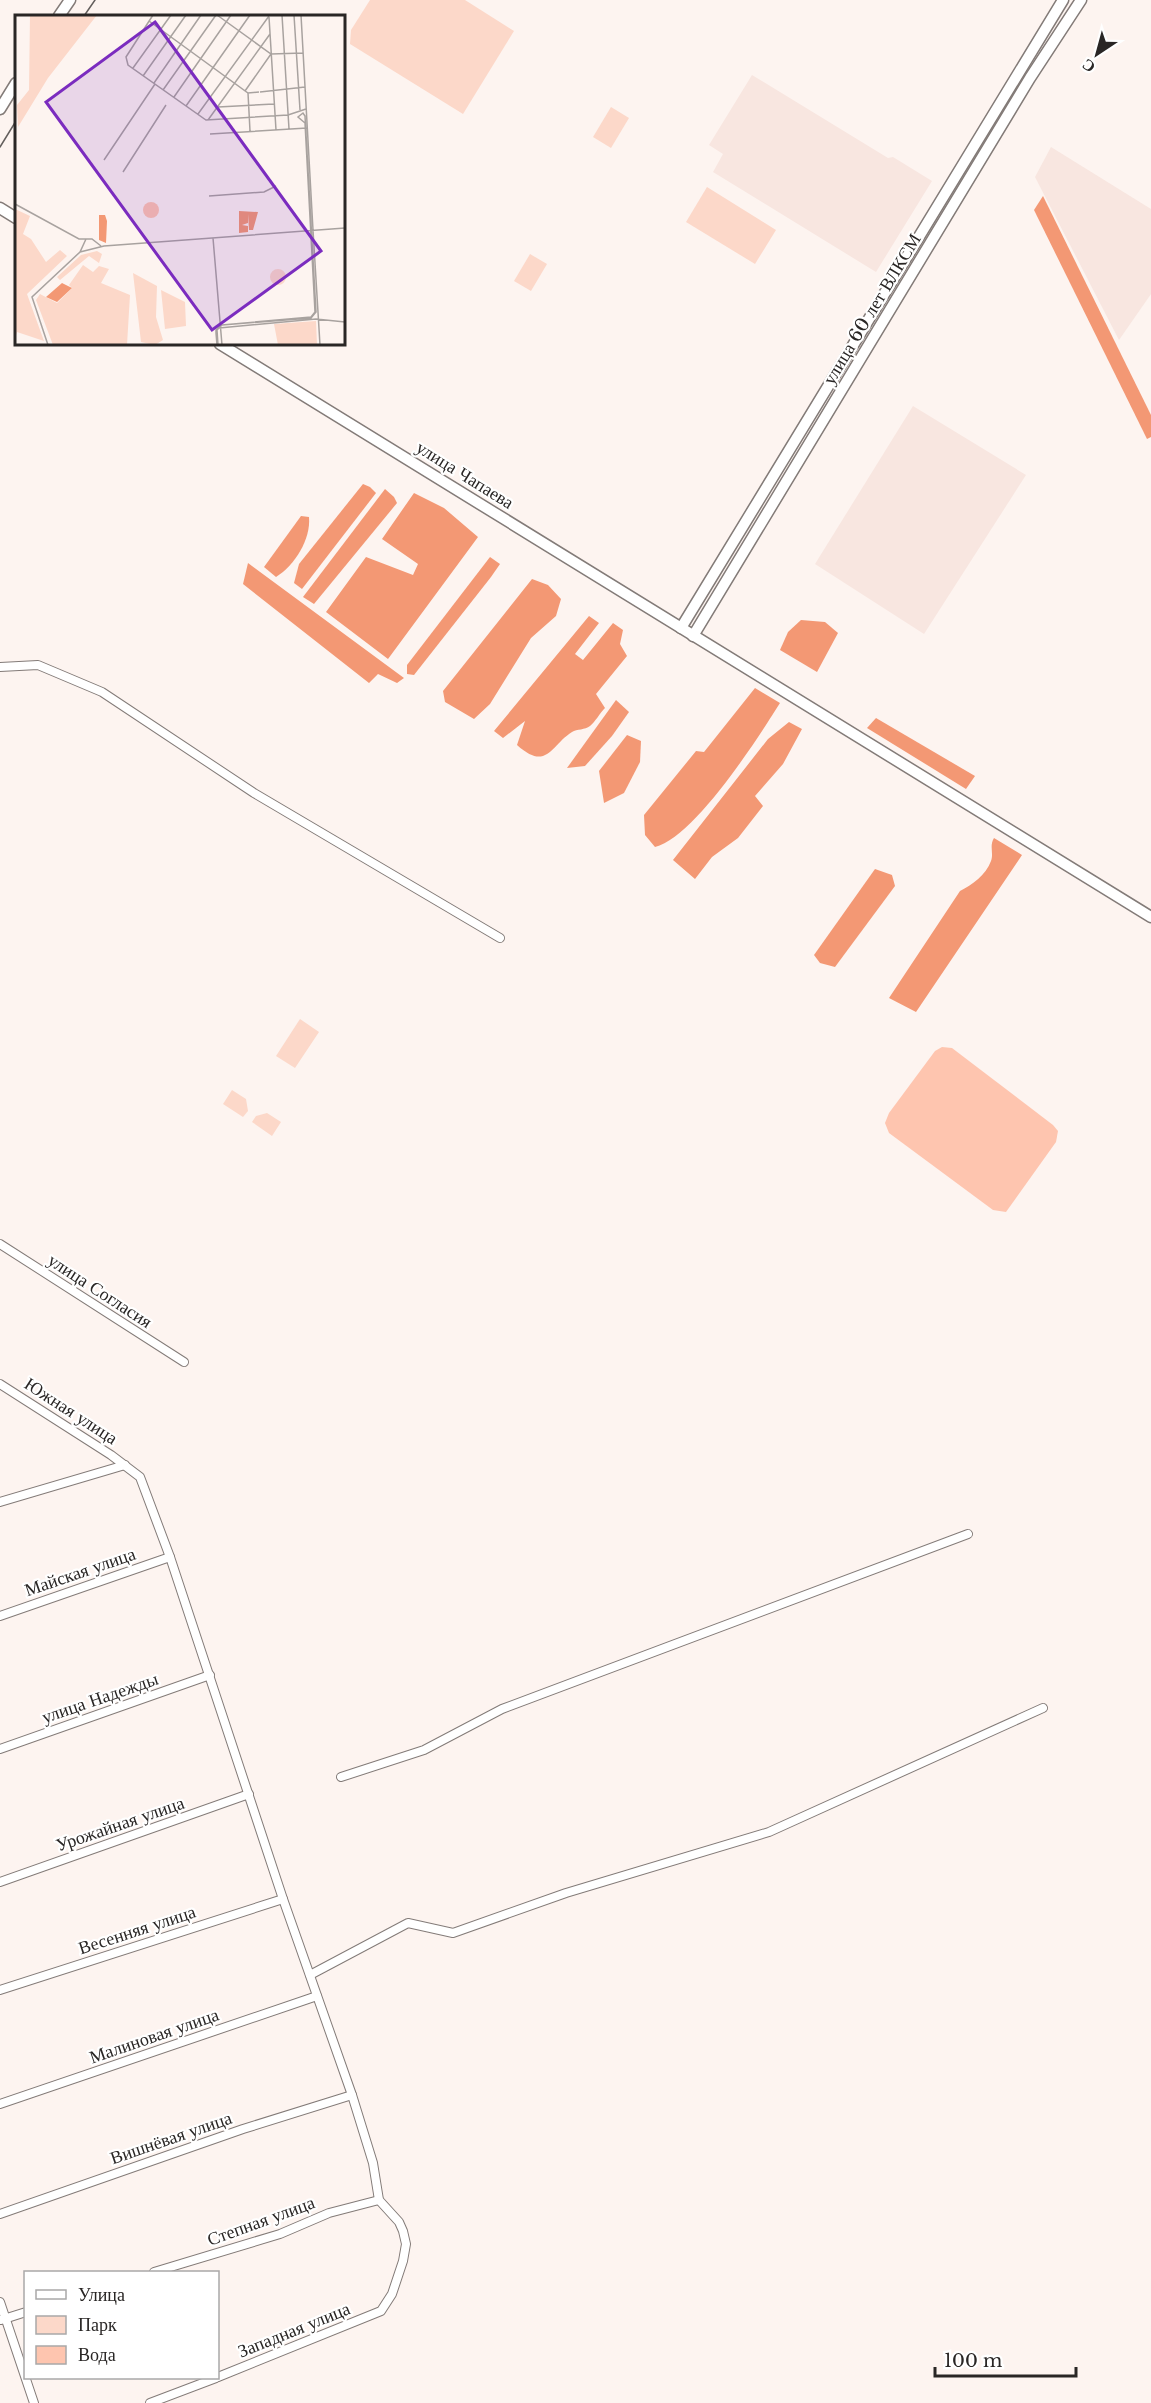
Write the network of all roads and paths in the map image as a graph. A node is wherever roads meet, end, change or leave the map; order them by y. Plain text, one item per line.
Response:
1 (70, 0) edge
2 (1063, 0) edge
3 (1081, 0) edge
4 (60, 15) edge
5 (15, 85) edge
6 (0, 109) edge
7 (0, 208) edge
8 (15, 217) edge
9 (222, 345) edge
10 (681, 628) junction
11 (693, 636) junction
12 (0, 668) edge
13 (1151, 917) edge
14 (500, 938) dead end
15 (0, 1244) edge
16 (184, 1362) dead end
17 (0, 1384) edge
18 (124, 1465) junction
19 (0, 1502) edge
20 (968, 1534) dead end
21 (170, 1557) junction
22 (0, 1616) edge
23 (210, 1675) junction
24 (1043, 1708) dead end
25 (0, 1749) edge
26 (341, 1777) dead end
27 (249, 1794) junction
28 (0, 1881) edge
29 (283, 1899) junction
30 (310, 1975) junction
31 (0, 1990) edge
32 (317, 1996) junction
33 (352, 2095) junction
34 (0, 2104) edge
35 (379, 2200) junction
36 (0, 2214) edge
37 (157, 2271) edge
38 (0, 2302) edge
39 (24, 2313) edge
40 (2, 2319) edge
41 (219, 2376) edge
42 (24, 2377) edge
43 (25, 2379) edge
44 (212, 2379) edge
45 (34, 2403) edge
46 (150, 2403) edge

1 - 4 street
2 - 10 street, улица 60 лет ВЛКСМ
3 - 11 street, улица 60 лет ВЛКСМ
5 - 6 street
7 - 8 street
9 - 10 street, улица Чапаева
10 - 11 street, улица Чапаева
11 - 13 street, улица Чапаева
12 - 14 street
15 - 16 street, улица Согласия
17 - 18 street, Южная улица
18 - 19 street
18 - 21 street, Южная улица
20 - 26 street
21 - 22 street, Майская улица
21 - 23 street, Южная улица
23 - 25 street, улица Надежды
23 - 27 street, Южная улица
24 - 30 street
27 - 28 street, Урожайная улица
27 - 29 street, Южная улица
29 - 30 street, Южная улица
29 - 31 street, Весенняя улица
30 - 32 street, Южная улица
32 - 33 street, Южная улица
32 - 34 street, Малиновая улица
33 - 35 street, Южная улица
33 - 36 street, Вишнёвая улица
35 - 37 street, Степная улица
35 - 41 street, Западная улица
38 - 40 street
39 - 40 street
40 - 42 street
43 - 45 street
44 - 46 street, Западная улица

